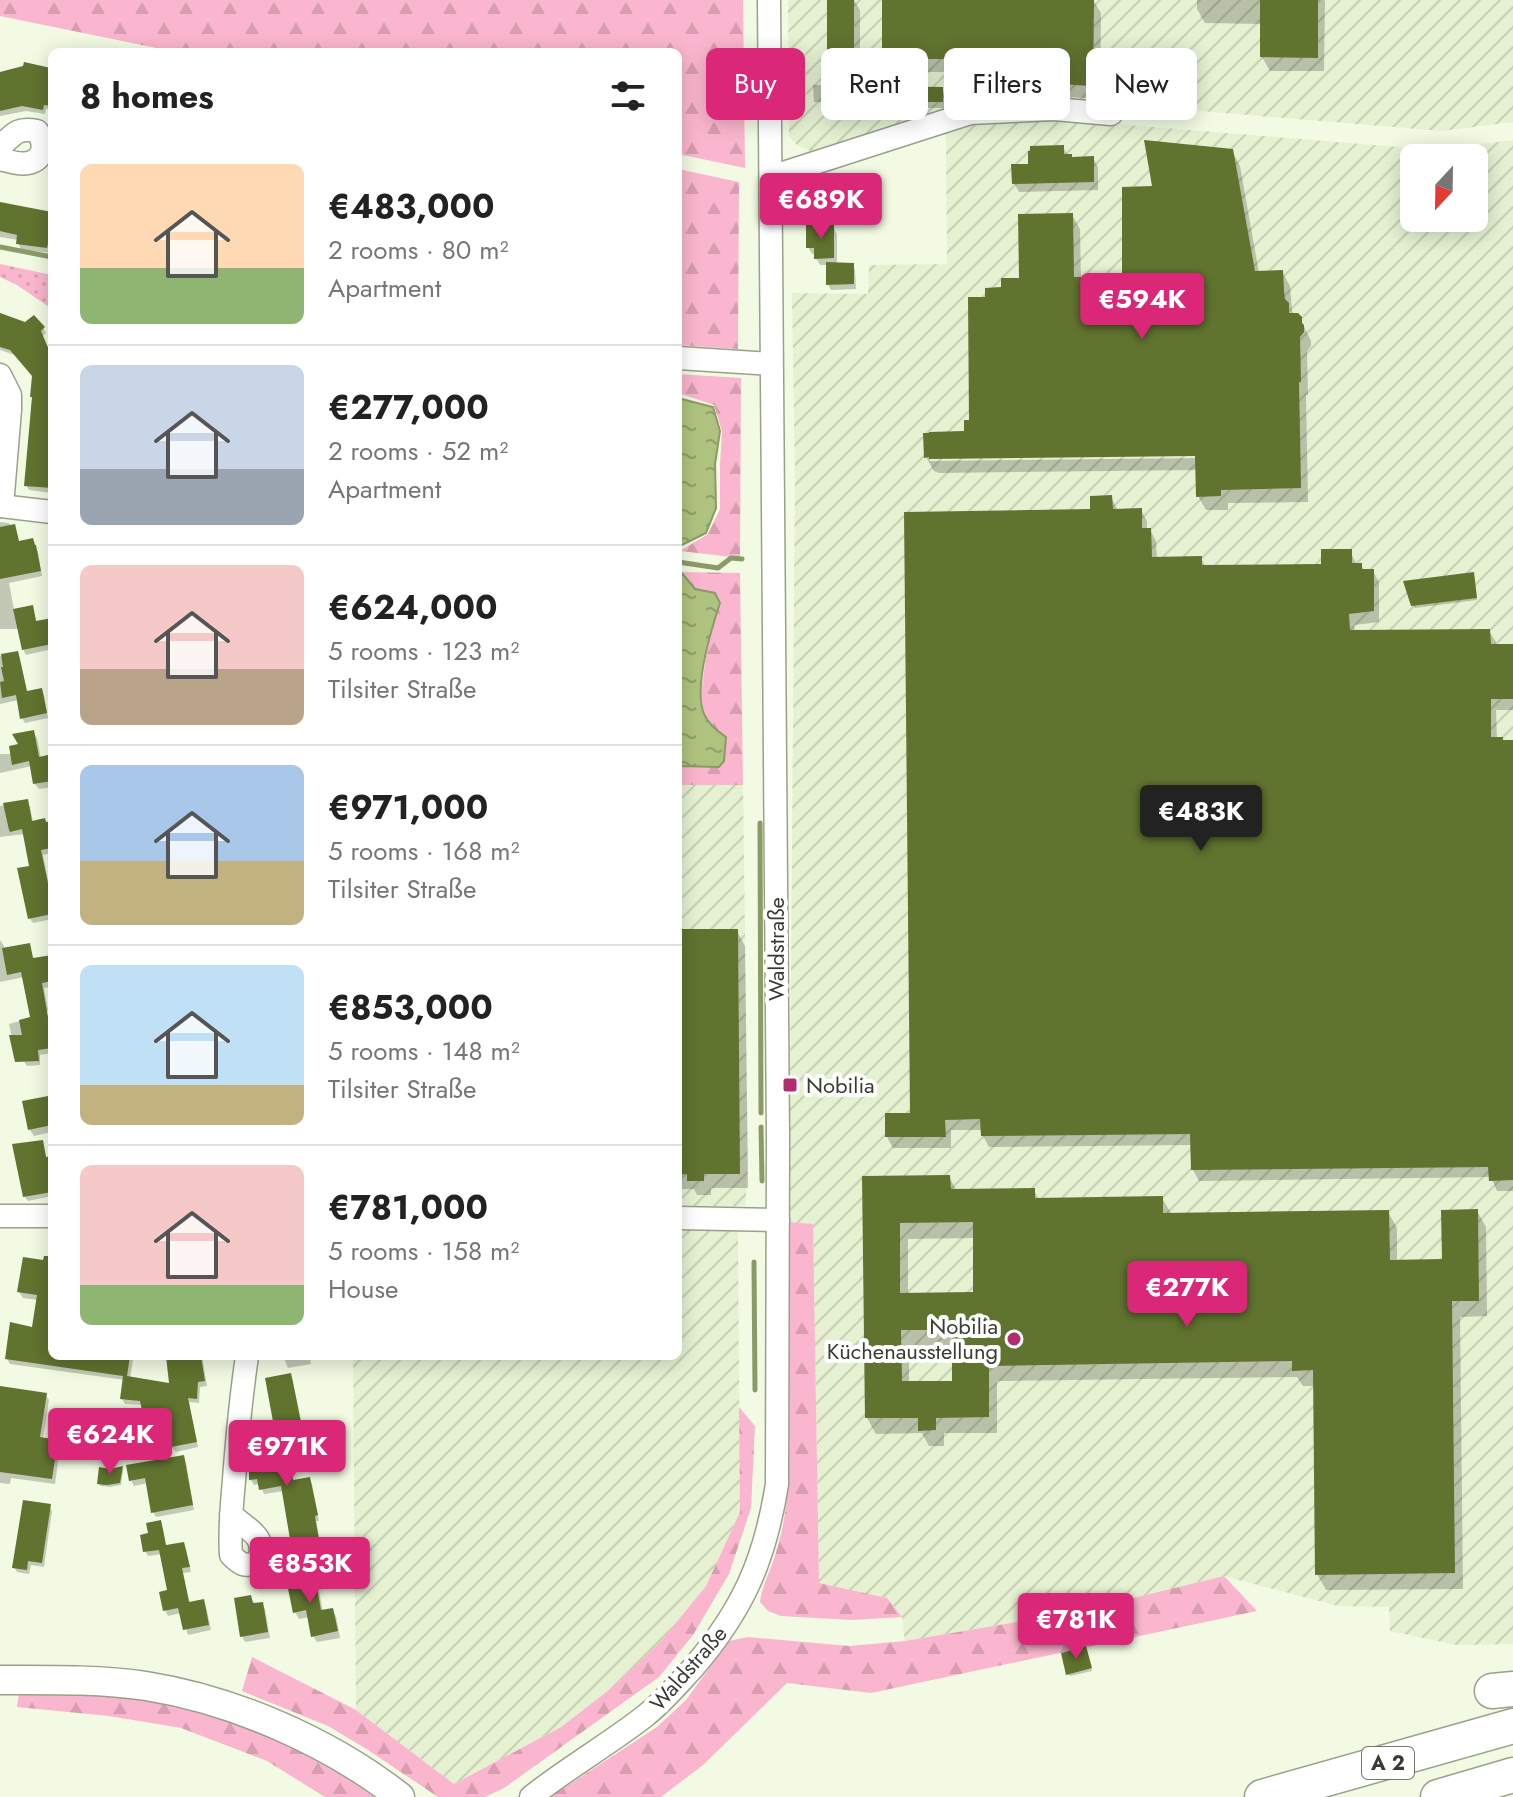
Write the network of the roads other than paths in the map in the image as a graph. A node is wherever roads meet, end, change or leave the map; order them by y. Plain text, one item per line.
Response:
1 (769, 0) edge
2 (1086, 112) edge
3 (0, 147) edge
4 (0, 159) edge
5 (771, 177) junction
6 (682, 358) edge
7 (771, 364) junction
8 (0, 375) edge
9 (1, 506) edge
10 (48, 512) edge
11 (0, 1216) edge
12 (48, 1216) edge
13 (682, 1218) edge
14 (778, 1220) junction
15 (246, 1360) edge
16 (231, 1514) dead end
17 (0, 1680) edge
18 (1513, 1726) edge
19 (1513, 1775) edge
20 (400, 1797) edge
21 (531, 1797) edge
22 (1262, 1797) edge
23 (1438, 1797) edge

1 - 5 street, Waldstraße
2 - 5 street
3 - 4 street
5 - 7 street, Waldstraße
6 - 7 street
7 - 14 street, Waldstraße
8 - 9 street
9 - 10 street
11 - 12 street
13 - 14 street
14 - 21 street, Waldstraße
15 - 16 street
17 - 20 main road
18 - 22 highway, A 2
19 - 23 highway, A 2

